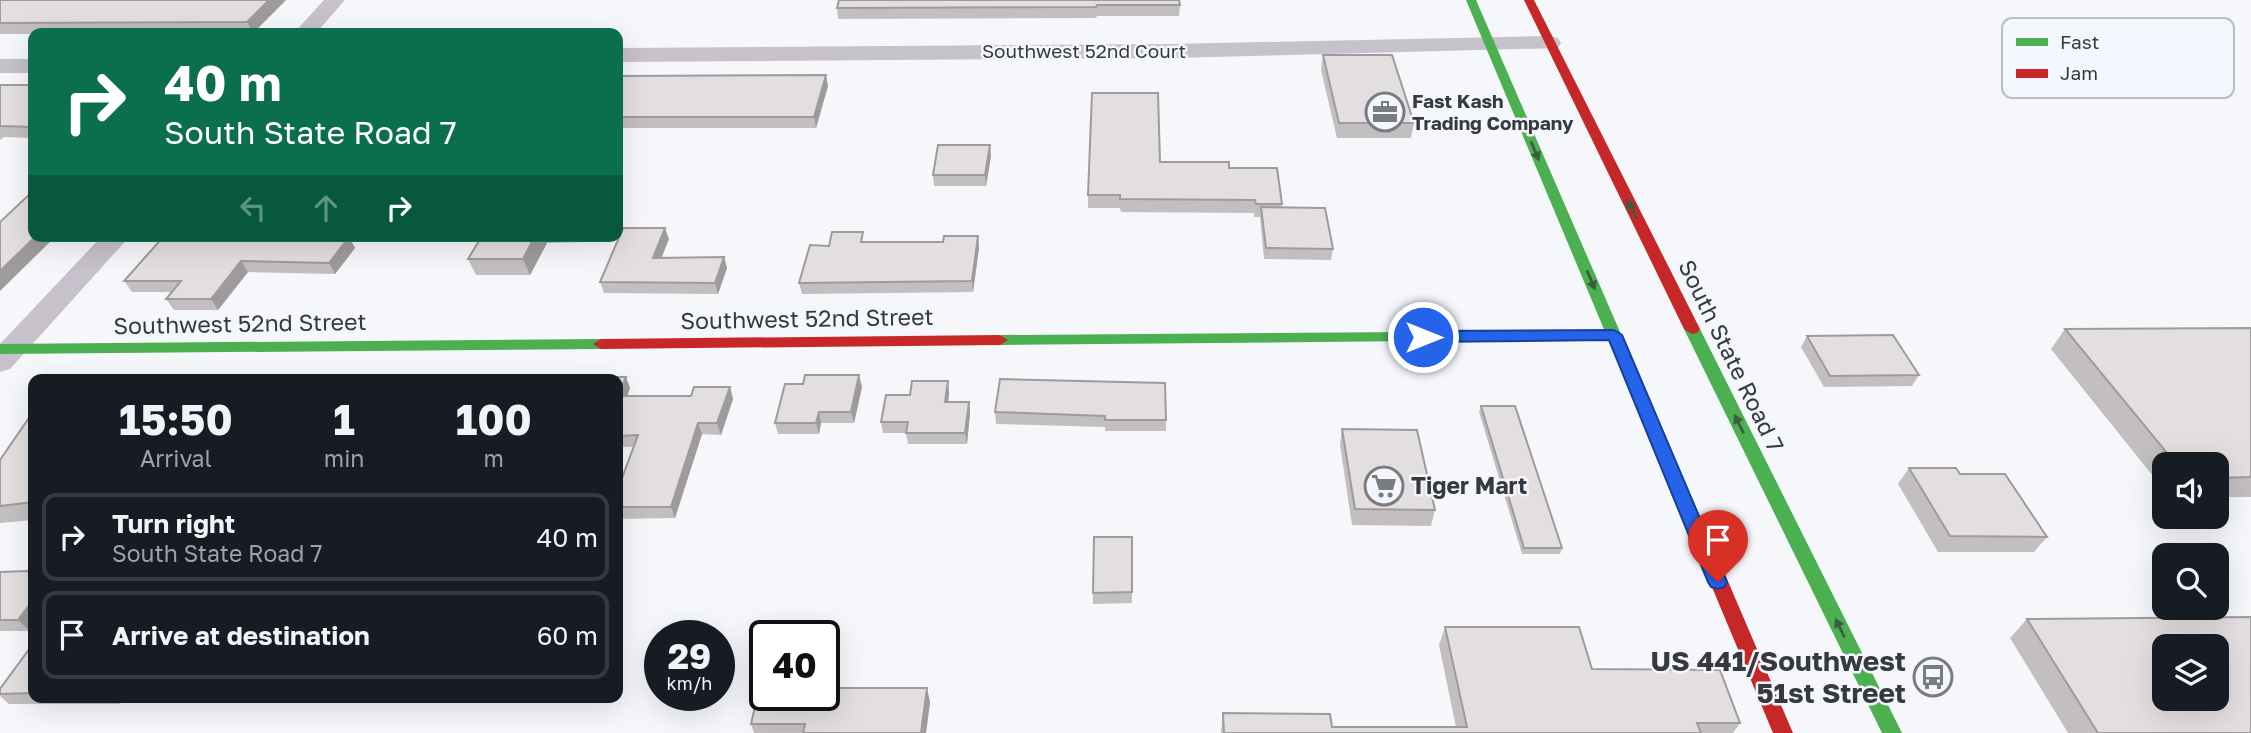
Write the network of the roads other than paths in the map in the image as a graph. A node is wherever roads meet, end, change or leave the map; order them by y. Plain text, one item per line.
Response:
1 (335, 0) edge
2 (1471, 0) edge
3 (1528, 0) edge
4 (310, 28) edge
5 (1550, 43) junction
6 (1489, 44) junction
7 (623, 55) edge
8 (0, 66) edge
9 (28, 66) edge
10 (111, 242) edge
11 (1614, 335) junction
12 (4, 353) edge
13 (1783, 733) edge
14 (1892, 733) edge

1 - 4 street
2 - 6 main road
3 - 5 main road, South State Road 7
5 - 6 street, Southwest 52nd Court
14 -> 5 main road, South State Road 7
6 - 7 street, Southwest 52nd Court
6 -> 11 main road
8 - 9 street
10 - 12 street
11 - 12 main road, Southwest 52nd Street
11 - 13 main road

